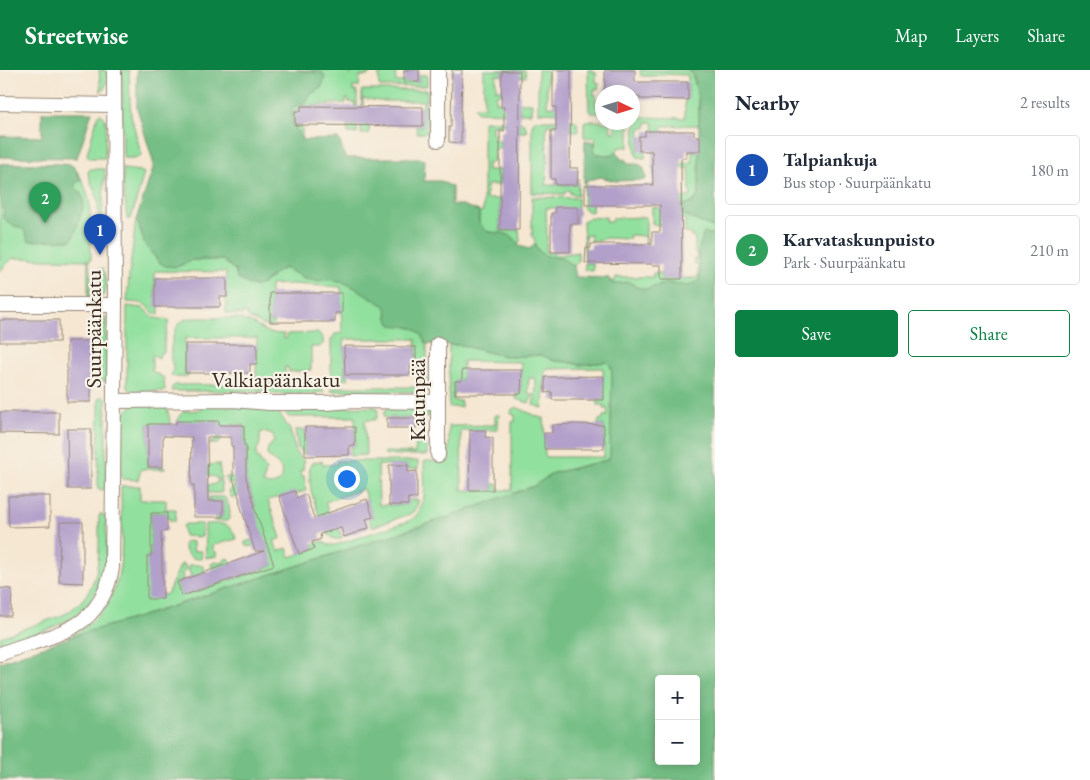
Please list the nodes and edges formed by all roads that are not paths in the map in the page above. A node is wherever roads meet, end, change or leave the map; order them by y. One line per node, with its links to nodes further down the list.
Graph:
1 (114, 70): 4 (street, Suurpäänkatu)
2 (438, 70): 5 (street)
3 (0, 103): 4 (street)
4 (114, 105): 7 (street, Suurpäänkatu)
5 (438, 140)
6 (0, 305): 7 (street)
7 (115, 305): 9 (street, Suurpäänkatu)
8 (438, 344): 10 (street, Katunpää)
9 (114, 401): 10 (street, Valkiapäänkatu); 12 (street, Suurpäänkatu)
10 (438, 402): 11 (street, Katunpää)
11 (438, 455)
12 (0, 654)

